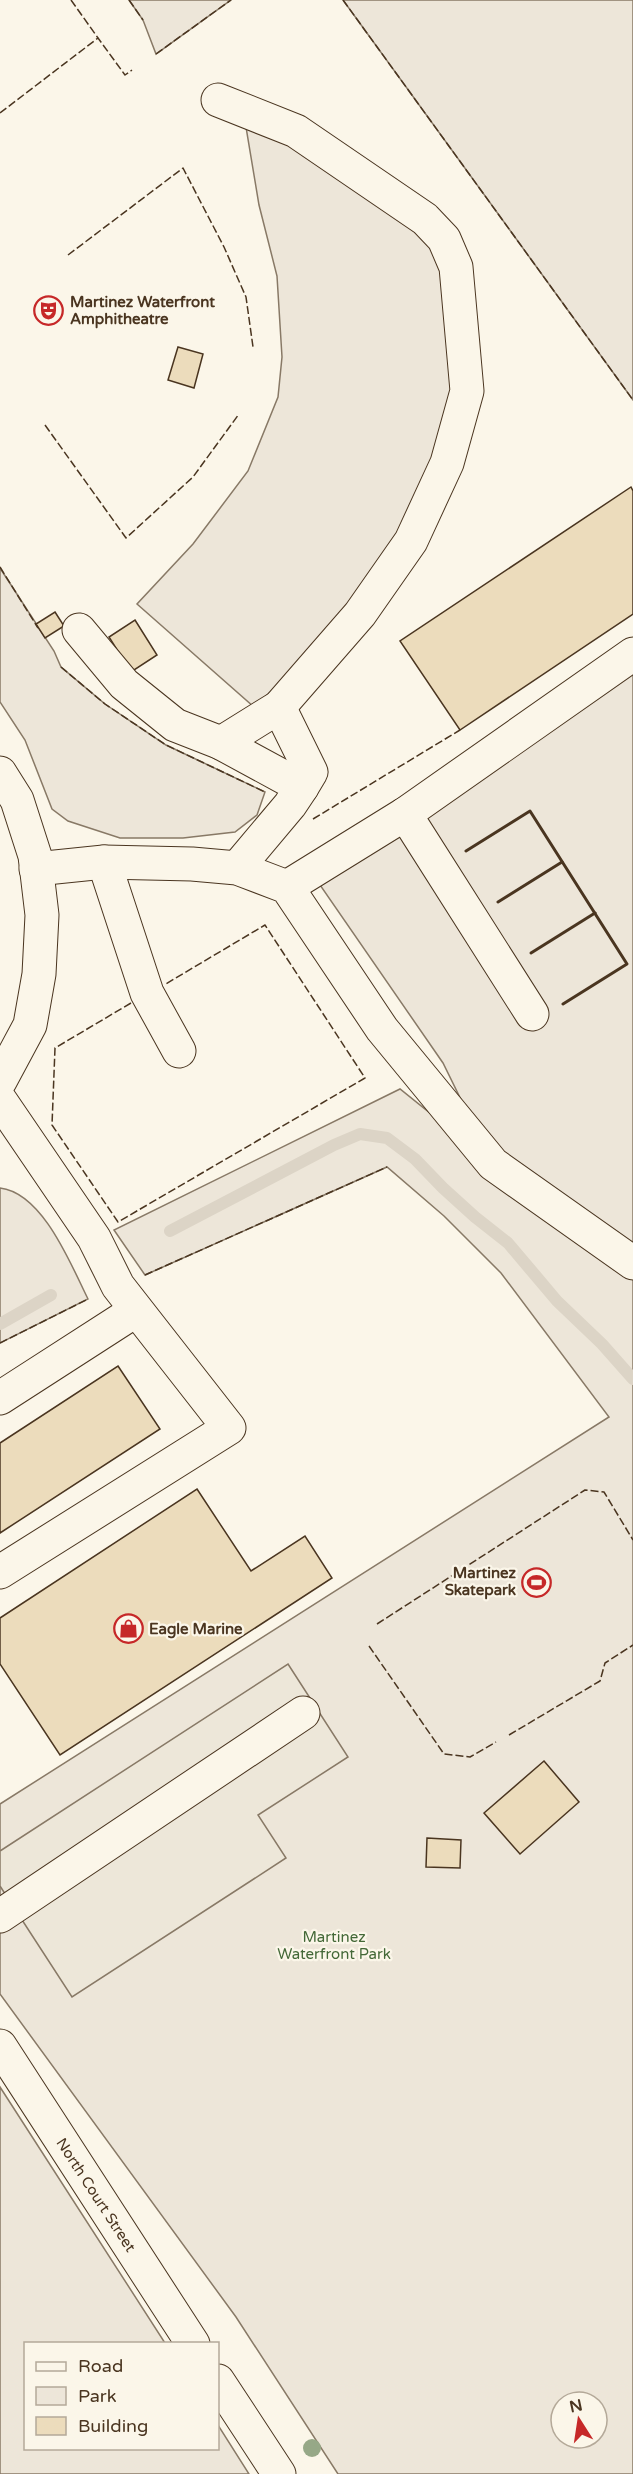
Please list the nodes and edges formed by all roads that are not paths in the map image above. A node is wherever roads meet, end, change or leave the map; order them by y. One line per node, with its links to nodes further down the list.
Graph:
1 (218, 100): 4 (street)
2 (79, 630): 5 (street)
3 (633, 654): 8 (street)
4 (279, 707): 5 (street); 7 (street)
5 (221, 743): 7 (street)
6 (0, 773): 11 (street)
7 (302, 787): 10 (street)
8 (405, 814): 12 (street); 13 (street)
9 (104, 862): 10 (street); 11 (street); 14 (street)
10 (237, 868): 12 (street)
11 (36, 869): 15 (street)
12 (286, 887): 17 (street)
13 (532, 1014)
14 (179, 1051)
15 (0, 1081)
16 (0, 1100): 18 (street)
17 (633, 1263)
18 (135, 1311): 19 (street); 20 (street)
19 (0, 1398)
20 (0, 1572)
21 (303, 1713): 22 (street)
22 (0, 1916)
23 (0, 2046): 24 (street, North Court Street)
24 (192, 2342)
25 (219, 2383): 26 (street)
26 (279, 2474)

